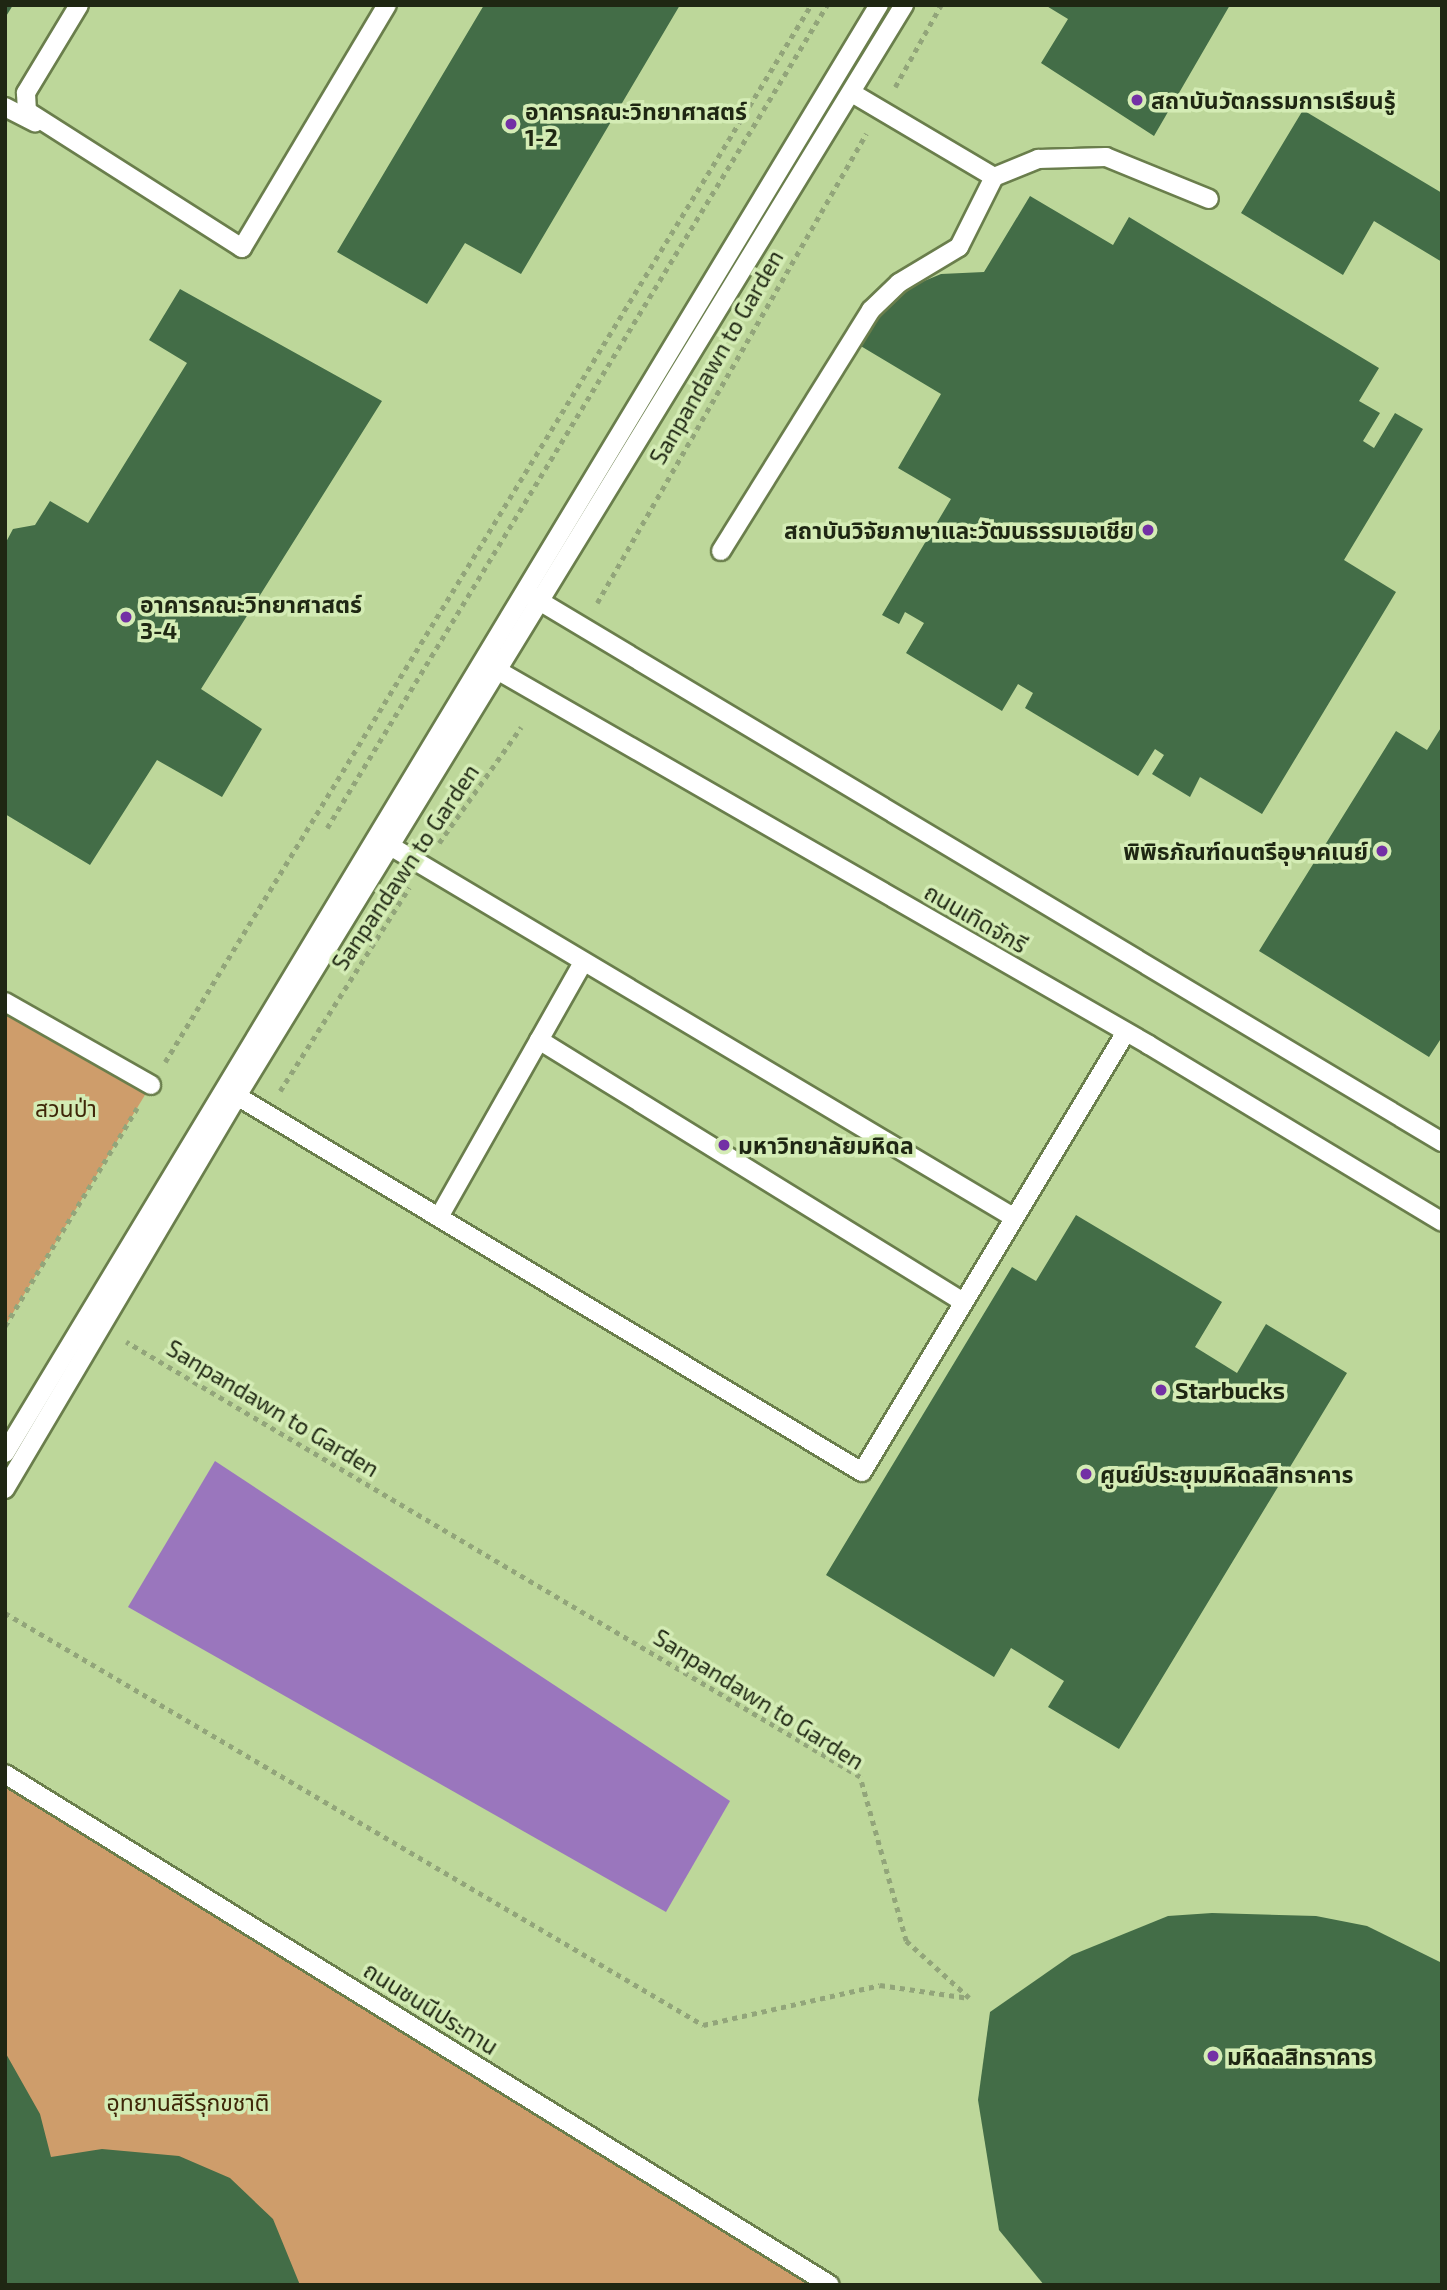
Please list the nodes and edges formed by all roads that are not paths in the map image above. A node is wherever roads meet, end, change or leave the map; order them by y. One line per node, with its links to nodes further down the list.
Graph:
1 (79, 5): 7 (lane)
2 (387, 5): 7 (lane)
3 (879, 5): 11 (lane)
4 (904, 5): 5 (lane)
5 (852, 93): 8 (lane); 11 (lane)
6 (5, 107): 7 (lane)
7 (38, 123)
8 (994, 177): 9 (lane); 10 (lane)
9 (1209, 199)
10 (721, 551)
11 (533, 597): 12 (lane); 13 (lane); 21 (lane, ถนนเทิดจักรี)
12 (483, 662): 13 (lane, ถนนเทิดจักรี); 26 (lane)
13 (499, 673): 14 (lane); 17 (lane, ถนนเทิดจักรี)
14 (392, 847): 15 (lane); 20 (lane)
15 (582, 964): 18 (lane); 23 (lane)
16 (5, 1002): 19 (lane)
17 (1126, 1032): 23 (lane); 24 (lane, ถนนเทิดจักรี)
18 (539, 1040): 22 (lane); 25 (lane)
19 (151, 1085)
20 (237, 1096): 22 (lane); 27 (lane)
21 (1442, 1142)
22 (439, 1217): 25 (lane)
23 (1013, 1217): 25 (lane)
24 (1442, 1222)
25 (962, 1303)
26 (5, 1453)
27 (5, 1489)
28 (5, 1774): 29 (lane, ถนนชนนีประทาน)
29 (830, 2285)

